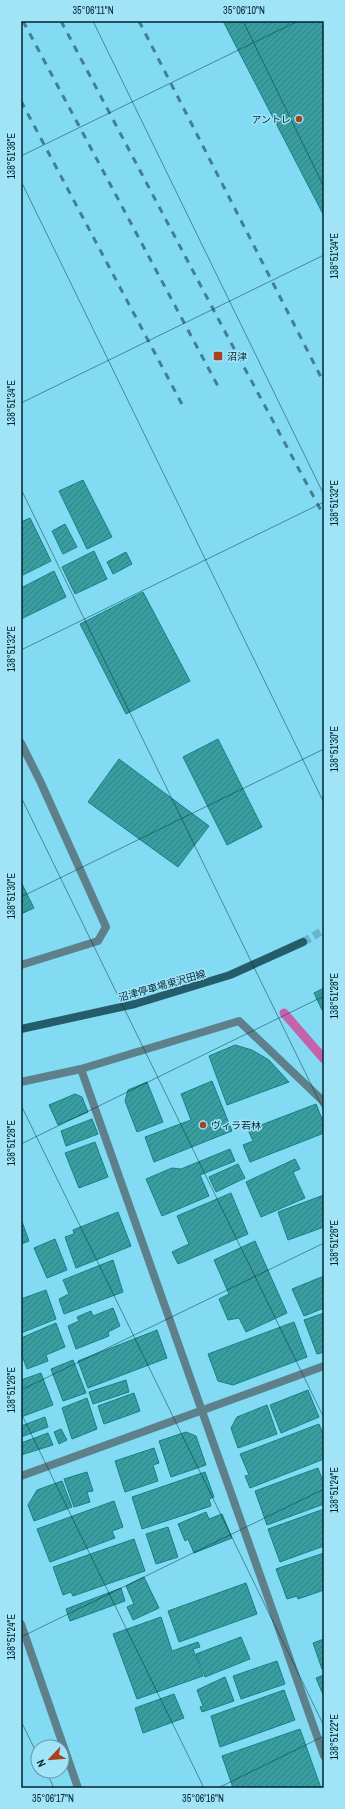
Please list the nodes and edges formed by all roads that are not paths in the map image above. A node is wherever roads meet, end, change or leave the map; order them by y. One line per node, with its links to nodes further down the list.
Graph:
1 (21, 743): 3 (street)
2 (303, 942): 4 (main road, 沼津停車場東沢田線)
3 (21, 965)
4 (21, 1029)
5 (81, 1068): 6 (street); 7 (street); 9 (street)
6 (21, 1082)
7 (324, 1102)
8 (324, 1366): 9 (street)
9 (202, 1410): 10 (street); 12 (street)
10 (21, 1476)
11 (21, 1624): 13 (street)
12 (324, 1756)
13 (78, 1788)

